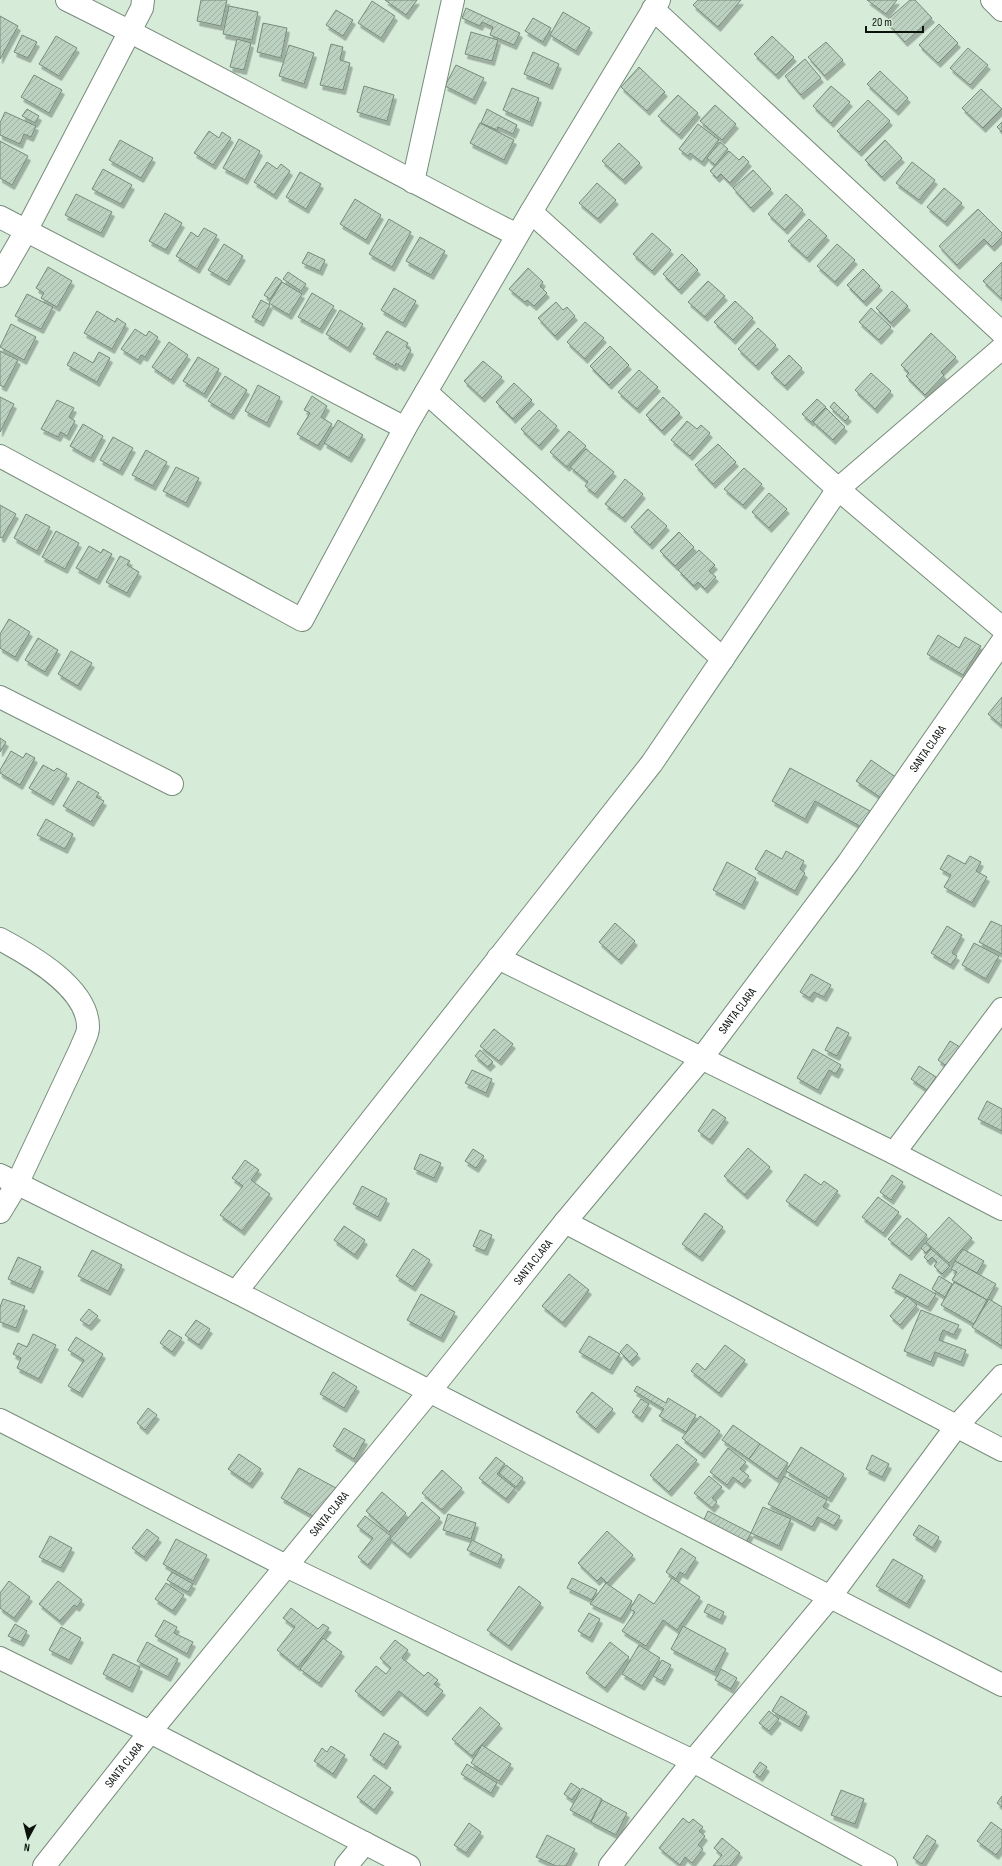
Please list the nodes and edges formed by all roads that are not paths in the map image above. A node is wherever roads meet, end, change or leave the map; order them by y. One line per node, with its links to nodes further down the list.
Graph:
1 (67, 0): 7 (street)
2 (143, 0): 7 (street)
3 (453, 0): 8 (street)
4 (992, 0): 6 (street)
5 (656, 5): 9 (street); 14 (street)
6 (1002, 10)
7 (130, 31): 8 (street); 11 (street)
8 (413, 182): 12 (street)
9 (531, 212): 12 (street); 19 (street)
10 (0, 217): 11 (street)
11 (26, 231): 13 (street); 17 (street)
12 (517, 235): 16 (street)
13 (0, 276)
14 (1002, 333)
15 (1002, 348): 19 (street)
16 (426, 392): 17 (street); 22 (street)
17 (405, 428): 18 (street)
18 (0, 456)
19 (838, 489): 20 (street); 22 (street)
20 (1002, 628)
21 (1002, 642): 28 (street, SANTA CLARA)
22 (723, 659): 26 (street)
23 (0, 697): 24 (street)
24 (172, 784)
25 (0, 939): 30 (street)
26 (498, 958): 28 (street); 34 (street)
27 (1002, 1009): 29 (street)
28 (701, 1059): 29 (street); 33 (street, SANTA CLARA)
29 (894, 1153): 31 (street)
30 (8, 1180): 32 (street); 34 (street)
31 (1002, 1208)
32 (0, 1212)
33 (565, 1222): 36 (street, SANTA CLARA); 38 (street)
34 (236, 1292): 36 (street)
35 (1002, 1376): 38 (street)
36 (430, 1391): 40 (street, SANTA CLARA); 41 (street)
37 (0, 1420): 40 (street)
38 (956, 1427): 39 (street); 41 (street)
39 (1002, 1450)
40 (286, 1566): 44 (street, SANTA CLARA); 45 (street)
41 (830, 1597): 43 (street); 45 (street)
42 (0, 1658): 44 (street)
43 (1002, 1685)
44 (150, 1732): 46 (street); 47 (street, SANTA CLARA)
45 (693, 1761): 50 (street); 51 (street)
46 (365, 1843): 48 (street); 49 (street)
47 (44, 1866)
48 (346, 1866)
49 (409, 1866)
50 (610, 1866)
51 (886, 1866)

